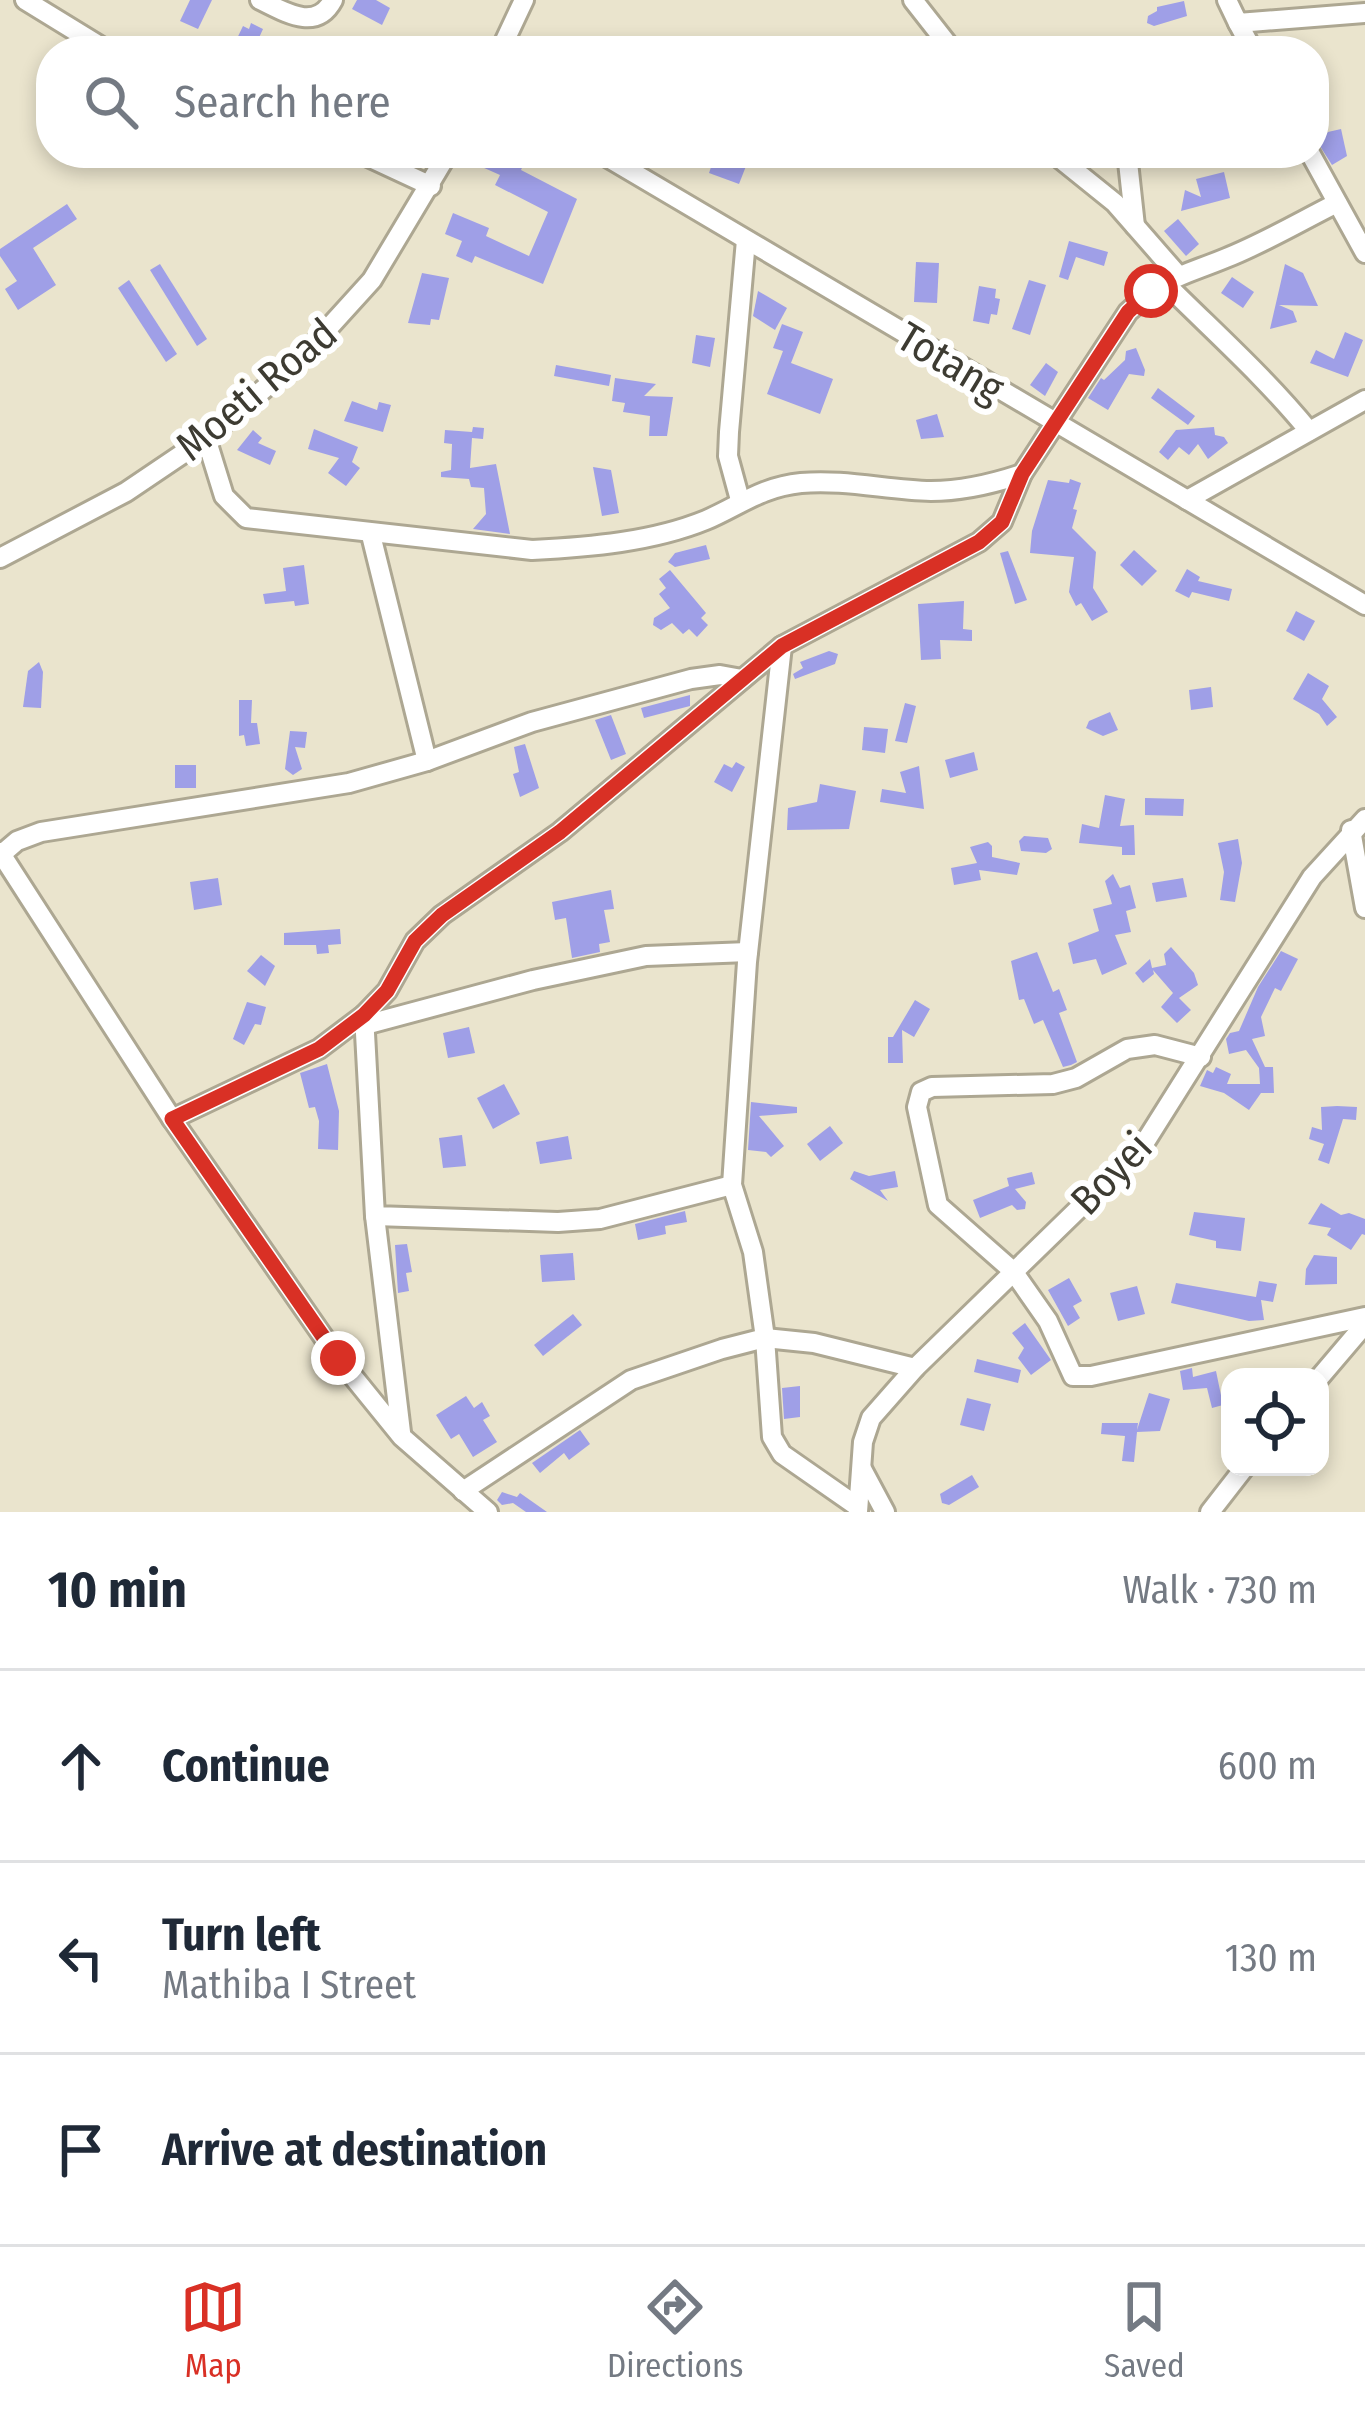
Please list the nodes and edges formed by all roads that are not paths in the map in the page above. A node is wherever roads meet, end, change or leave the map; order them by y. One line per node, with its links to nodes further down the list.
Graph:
1 (25, 0): 10 (street)
2 (260, 0): 3 (street)
3 (333, 0)
4 (524, 0): 11 (street)
5 (913, 0): 12 (street)
6 (1227, 0): 9 (street)
7 (1318, 8): 8 (street); 9 (street)
8 (1365, 13)
9 (1238, 23): 13 (street)
10 (84, 36)
11 (507, 36)
12 (941, 36)
13 (1245, 36)
14 (392, 168): 20 (street)
15 (440, 168): 20 (street, Moeti Road)
16 (625, 168): 24 (street, Totang)
17 (1072, 168): 23 (street)
18 (1129, 168): 23 (street)
19 (1318, 168): 22 (street)
20 (431, 186): 30 (street, Moeti Road)
21 (1365, 207): 22 (street)
22 (1341, 210): 25 (street); 26 (street)
23 (1135, 226): 26 (street)
24 (746, 240): 28 (street, Totang); 32 (street)
25 (1365, 253)
26 (1171, 278): 28 (street); 29 (street)
27 (1365, 400): 29 (street)
28 (1055, 424): 31 (street); 33 (street, Totang)
29 (1309, 431): 33 (street)
30 (206, 438): 34 (street); 35 (street, Moeti Road)
31 (1022, 474): 32 (street); 37 (street)
32 (740, 500): 34 (street)
33 (1186, 500): 36 (street, Totang)
34 (371, 535): 39 (street)
35 (0, 558)
36 (1365, 605)
37 (782, 646): 38 (street); 43 (street)
38 (742, 679): 39 (street); 44 (street)
39 (427, 761): 41 (street)
40 (1358, 825): 42 (street); 45 (street, Boyei)
41 (1, 853): 46 (street)
42 (1365, 908)
43 (748, 952): 44 (street); 47 (street)
44 (364, 1020): 46 (street); 48 (street)
45 (1201, 1057): 49 (street, Boyei); 49 (street)
46 (172, 1119): 54 (street)
47 (732, 1184): 48 (street); 51 (street)
48 (375, 1216): 54 (street)
49 (1013, 1271): 50 (street); 52 (street, Boyei)
50 (1365, 1321): 53 (street)
51 (765, 1338): 52 (street); 57 (street); 58 (street)
52 (915, 1368): 55 (street, Boyei)
53 (1328, 1368)
54 (402, 1437): 57 (street)
55 (861, 1467): 58 (street, Boyei); 60 (street)
56 (1238, 1476): 61 (street)
57 (464, 1491): 59 (street)
58 (858, 1509)
59 (488, 1512)
60 (885, 1512)
61 (1210, 1512)

